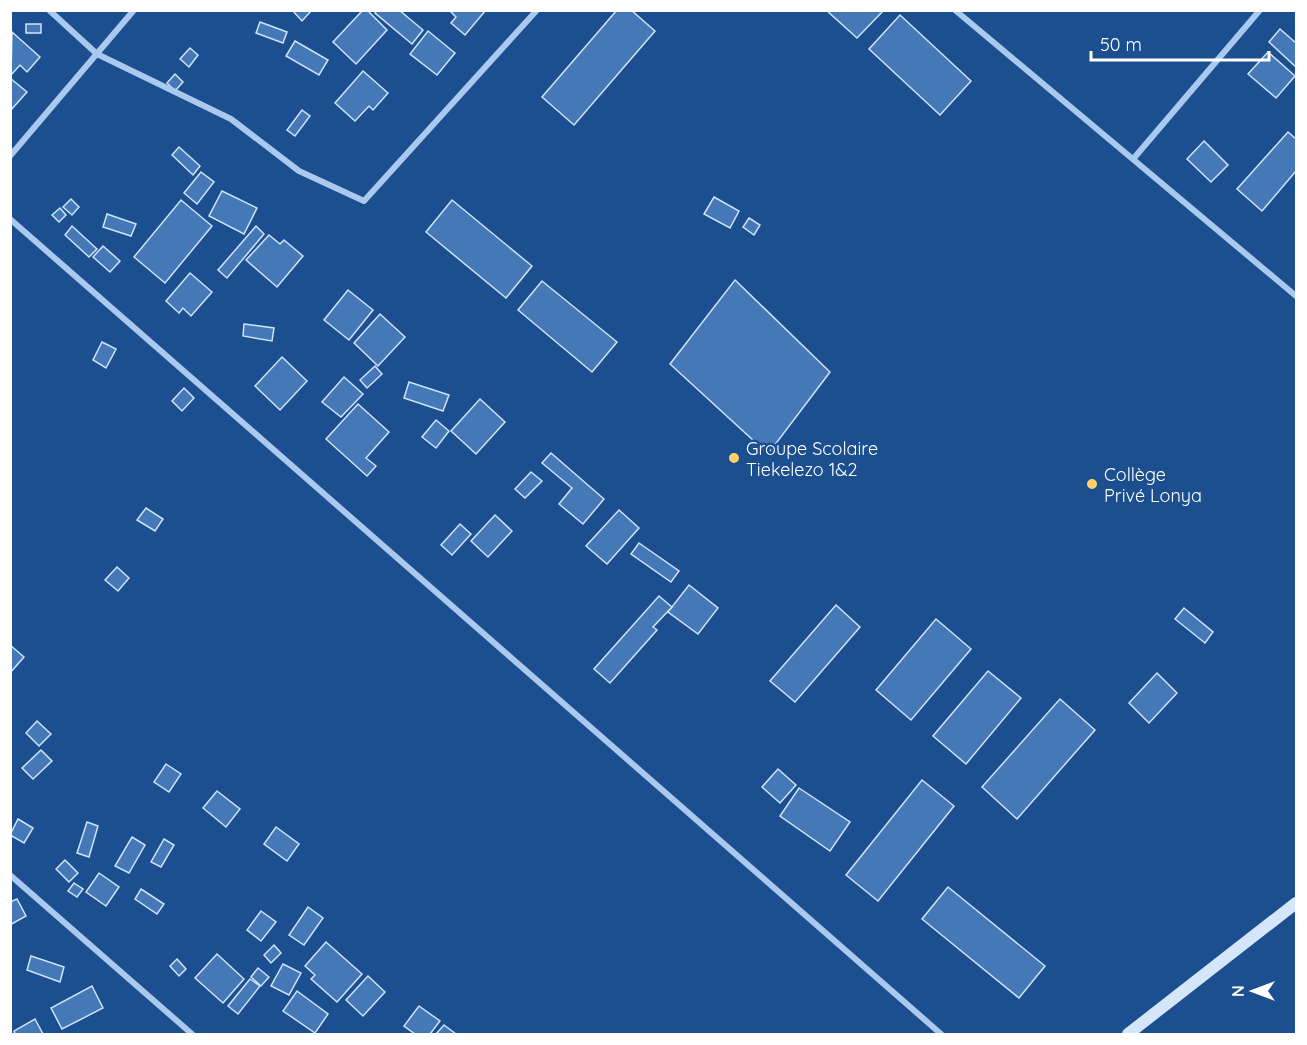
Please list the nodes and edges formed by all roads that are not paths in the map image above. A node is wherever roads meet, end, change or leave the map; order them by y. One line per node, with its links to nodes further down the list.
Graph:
1 (49, 10): 6 (street)
2 (134, 10): 6 (street)
3 (537, 10): 6 (street)
4 (955, 10): 8 (street)
5 (1260, 10): 8 (street)
6 (97, 54): 7 (street)
7 (10, 156)
8 (1134, 158): 10 (street)
9 (10, 219): 14 (street)
10 (1296, 296)
11 (11, 876): 13 (street)
12 (1296, 903): 15 (main road)
13 (192, 1035)
14 (941, 1035)
15 (1128, 1035)

